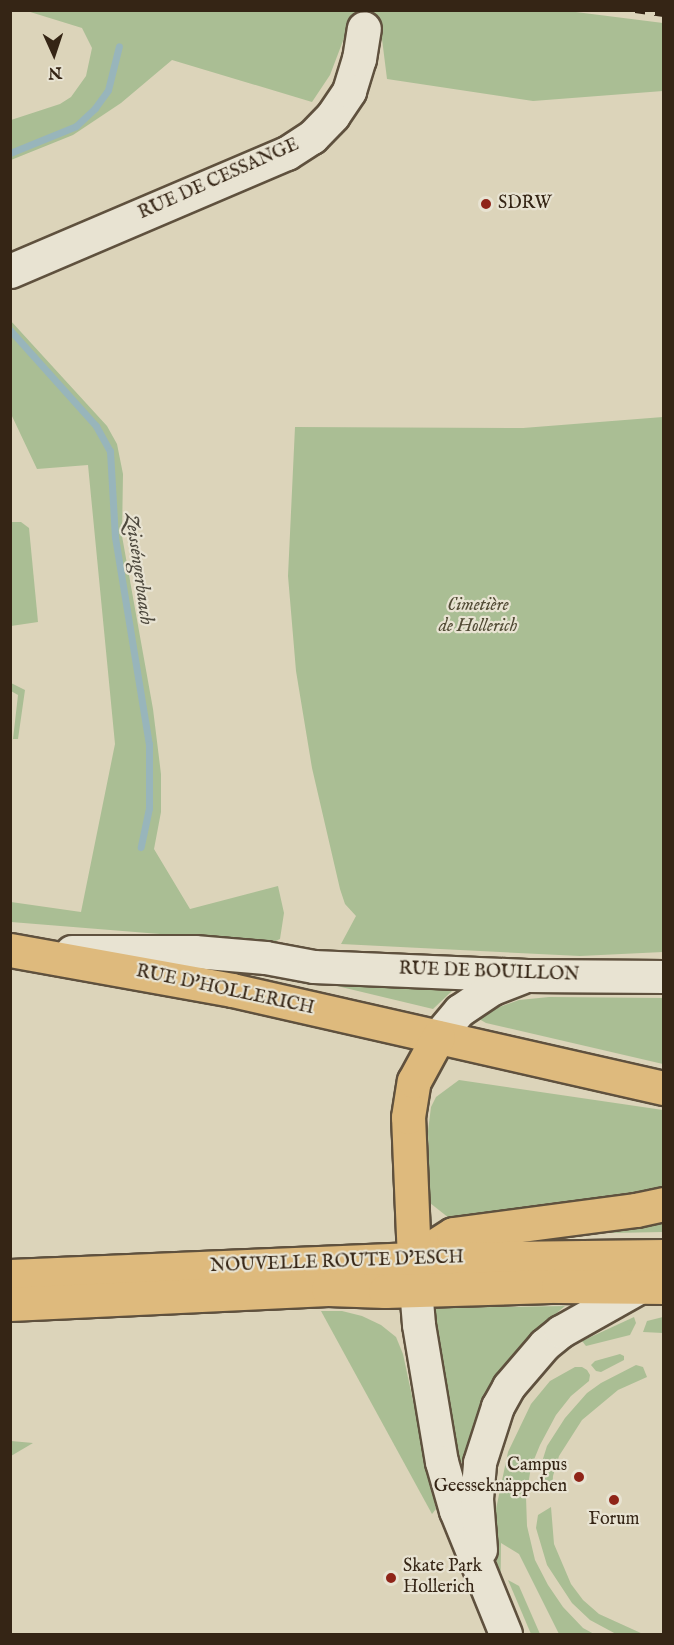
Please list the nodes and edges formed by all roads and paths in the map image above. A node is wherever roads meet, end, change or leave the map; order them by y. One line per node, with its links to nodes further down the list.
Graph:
1 (364, 28): 2 (main road, RUE DE CESSANGE)
2 (10, 271)
3 (21, 951): 4 (street, RUE DE BOUILLON); 7 (main road, RUE D'HOLLERICH)
4 (314, 967): 5 (street, RUE DE BOUILLON); 7 (street, RUE DE BOUILLON)
5 (528, 976): 6 (street, RUE DE BOUILLON); 8 (street)
6 (663, 977)
7 (232, 990): 8 (main road, RUE D'HOLLERICH)
8 (438, 1037): 9 (main road); 12 (main road)
9 (663, 1088)
10 (663, 1204): 12 (main road)
11 (663, 1256): 12 (main road, NOUVELLE ROUTE D'ESCH)
12 (415, 1274): 13 (main road, NOUVELLE ROUTE D'ESCH); 14 (main road); 15 (main road); 16 (street)
13 (10, 1276)
14 (655, 1283): 16 (street)
15 (10, 1304)
16 (483, 1581): 17 (street)
17 (506, 1635)

